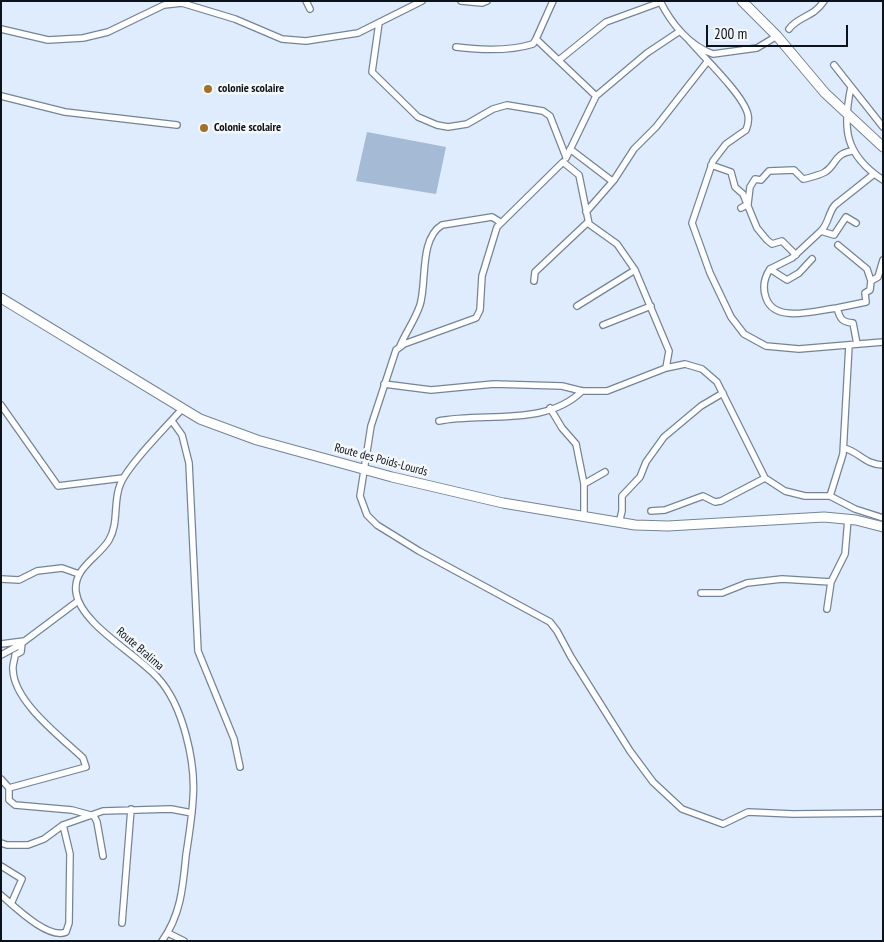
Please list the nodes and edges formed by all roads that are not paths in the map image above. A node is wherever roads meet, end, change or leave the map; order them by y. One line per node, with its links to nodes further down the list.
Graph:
1 (306, 1): 10 (street)
2 (422, 1): 11 (street)
3 (461, 1): 4 (street)
4 (487, 1)
5 (553, 1): 16 (street)
6 (742, 1): 15 (street)
7 (824, 1): 13 (street)
8 (175, 2): 11 (street); 12 (street)
9 (660, 2): 14 (street); 19 (street)
10 (310, 9)
11 (378, 23): 31 (street)
12 (1, 29)
13 (789, 29)
14 (680, 31): 17 (street); 24 (street)
15 (777, 36): 17 (street); 25 (street)
16 (536, 39): 18 (street); 19 (street)
17 (688, 39): 20 (street)
18 (456, 47)
19 (558, 60): 24 (street)
20 (707, 62): 32 (street); 35 (street)
21 (834, 65): 22 (street)
22 (851, 87): 25 (street); 27 (street)
23 (1, 96): 26 (street)
24 (596, 96): 29 (street)
25 (846, 113): 28 (street); 30 (street)
26 (178, 125)
27 (883, 127)
28 (883, 146)
29 (570, 149): 31 (street); 35 (street)
30 (852, 151): 33 (street); 36 (street)
31 (565, 159): 38 (street); 39 (street)
32 (711, 165): 36 (street); 59 (street)
33 (874, 174): 34 (street); 42 (street)
34 (883, 180)
35 (612, 181): 38 (street)
36 (748, 204): 37 (street); 44 (street)
37 (741, 208)
38 (586, 212): 40 (street)
39 (500, 222): 60 (street); 60 (street)
40 (588, 222): 49 (street); 50 (street)
41 (856, 223): 42 (street)
42 (821, 231): 44 (street)
43 (838, 245): 51 (street)
44 (796, 255): 48 (street)
45 (812, 258): 48 (street)
46 (883, 260): 47 (street)
47 (882, 268): 51 (street)
48 (770, 269): 55 (street)
49 (635, 270): 53 (street); 54 (street)
50 (534, 281)
51 (871, 281): 55 (street)
52 (1, 298): 67 (street, Route des Poids-Lourds)
53 (577, 306)
54 (651, 306): 56 (street); 61 (street)
55 (837, 308): 58 (street)
56 (603, 325)
57 (883, 342): 58 (street)
58 (857, 344): 59 (street)
59 (849, 345): 70 (street)
60 (400, 346): 62 (street)
61 (666, 368): 63 (street); 64 (street)
62 (384, 384): 63 (street); 72 (street)
63 (582, 391): 66 (street)
64 (724, 393): 75 (street); 82 (street)
65 (1, 405): 74 (street)
66 (550, 408): 69 (street); 76 (street)
67 (182, 409): 68 (street); 72 (street, Route des Poids-Lourds)
68 (172, 421): 74 (street); 93 (street)
69 (440, 421)
70 (844, 448): 71 (street); 77 (street)
71 (883, 464)
72 (365, 469): 79 (street, Route des Poids-Lourds); 98 (street)
73 (605, 472): 76 (street)
74 (123, 478): 84 (street)
75 (765, 478): 77 (street); 78 (street)
76 (584, 484): 79 (street)
77 (830, 496): 80 (street)
78 (651, 511)
79 (584, 517): 82 (street, Route des Poids-Lourds)
80 (883, 518)
81 (848, 519): 82 (street, Route des Poids-Lourds); 83 (street, Route des Poids-Lourds); 86 (street)
82 (619, 523)
83 (883, 528)
84 (79, 574): 85 (street); 88 (street)
85 (1, 579)
86 (830, 582): 87 (street); 89 (street)
87 (701, 593)
88 (78, 601): 90 (street); 97 (street, Route Bralima)
89 (827, 609)
90 (23, 642): 91 (street); 92 (street); 95 (street)
91 (1, 644)
92 (1, 655)
93 (240, 767)
94 (1, 779): 95 (street)
95 (9, 788): 99 (street)
96 (131, 809): 97 (street); 99 (street); 106 (street)
97 (192, 813): 107 (street, Route Bralima)
98 (883, 813)
99 (94, 816): 100 (street); 102 (street)
100 (63, 825): 101 (street); 105 (street)
101 (1, 842)
102 (103, 856)
103 (1, 866): 105 (street)
104 (1, 896): 105 (street)
105 (11, 904)
106 (122, 923)
107 (168, 933): 108 (street, Route Bralima); 109 (street)
108 (162, 941)
109 (184, 941)

